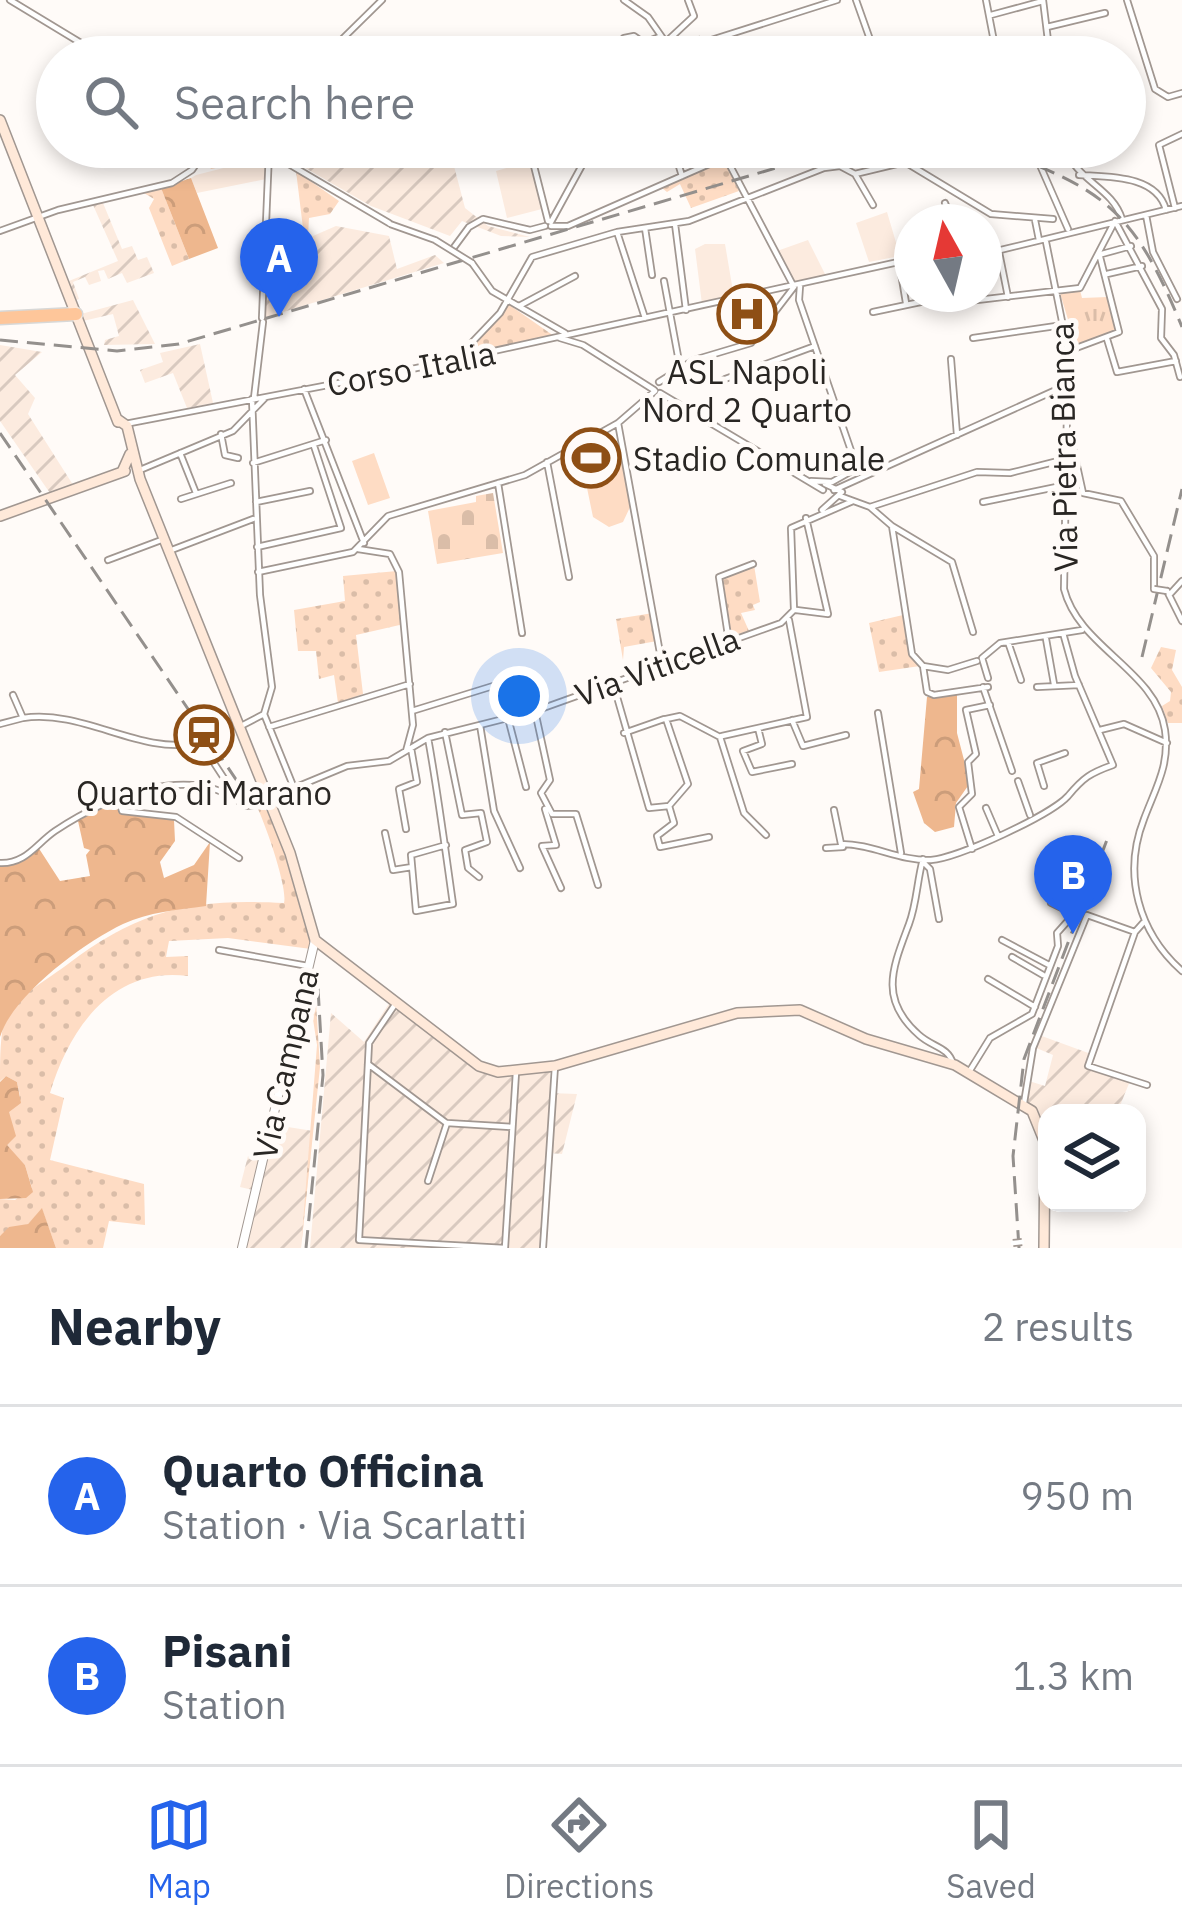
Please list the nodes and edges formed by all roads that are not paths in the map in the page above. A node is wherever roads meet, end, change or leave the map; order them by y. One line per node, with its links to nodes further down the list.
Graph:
1 (10, 0): 15 (street)
2 (382, 0): 16 (street)
3 (624, 0): 17 (street)
4 (688, 0): 18 (street)
5 (836, 0): 11 (street)
6 (856, 0): 20 (street)
7 (986, 0): 13 (street)
8 (1127, 0): 23 (street)
9 (1043, 1): 13 (street); 14 (street)
10 (793, 2): 11 (street)
11 (795, 11): 19 (street)
12 (1105, 13): 14 (street)
13 (989, 16): 21 (street)
14 (1047, 27): 22 (street)
15 (69, 36)
16 (345, 36)
17 (658, 36)
18 (672, 36)
19 (712, 36)
20 (869, 36)
21 (993, 36)
22 (1048, 36)
23 (1138, 36)
24 (1146, 60): 25 (street)
25 (1182, 93)
26 (0, 120): 50 (main road, Via Campana)
27 (1182, 134): 47 (street)
28 (193, 168): 50 (street)
29 (268, 168): 106 (street)
30 (296, 168): 61 (street, bridge)
31 (534, 168): 54 (street)
32 (580, 168): 54 (street)
33 (680, 168): 44 (street)
34 (704, 168): 44 (street)
35 (730, 168): 45 (street)
36 (824, 168): 45 (street)
37 (836, 168): 42 (street)
38 (880, 168): 42 (street)
39 (915, 168): 52 (street)
40 (1043, 168): 58 (street)
41 (1076, 168): 43 (street)
42 (855, 174): 46 (street)
43 (1079, 175): 48 (street); 53 (street)
44 (683, 178): 54 (street)
45 (746, 197): 55 (street); 73 (street)
46 (873, 205)
47 (1179, 207): 48 (street)
48 (1166, 210): 49 (street)
49 (1145, 215): 53 (street); 78 (street)
50 (37, 218): 57 (street); 81 (main road, Via Campana)
51 (1053, 219): 52 (street)
52 (1035, 220): 60 (street, Via Pietra Bianca)
53 (1118, 221): 58 (street); 62 (street); 64 (street)
54 (549, 224): 61 (street)
55 (675, 224): 56 (street); 83 (street)
56 (645, 228): 59 (street); 68 (street)
57 (0, 231)
58 (1068, 231): 60 (street)
59 (617, 232): 76 (street); 87 (street)
60 (1043, 241): 63 (street); 74 (street, Via Pietra Bianca)
61 (454, 246): 76 (street, bridge)
62 (1131, 246): 64 (street); 66 (street)
63 (1002, 251)
64 (1100, 254): 69 (street); 74 (street)
65 (894, 263): 73 (street)
66 (1142, 266): 69 (street); 99 (street)
67 (1002, 269): 75 (street)
68 (652, 275)
69 (1104, 275): 94 (street)
70 (574, 277): 80 (street)
71 (664, 281): 85 (street)
72 (782, 290): 73 (street); 79 (street); 83 (street)
73 (796, 292): 79 (street); 95 (street)
74 (1058, 292): 75 (street); 89 (street, Via Pietra Bianca)
75 (1008, 297): 77 (street)
76 (509, 298): 80 (street); 97 (street)
77 (1002, 298)
78 (1177, 299)
79 (785, 302): 100 (street)
80 (519, 306): 88 (street)
81 (72, 308): 86 (highway); 110 (main road, Via Campana)
82 (894, 308): 84 (street)
83 (686, 310): 85 (street)
84 (873, 312)
85 (669, 314): 87 (street); 100 (street)
86 (0, 316)
87 (645, 319): 91 (street)
88 (547, 323): 90 (street); 91 (street)
89 (1066, 325): 93 (street); 96 (street, Via Pietra Bianca)
90 (555, 328): 91 (street); 92 (street)
91 (570, 335): 92 (street, Corso Italia); 104 (street)
92 (554, 338): 97 (street, Corso Italia)
93 (973, 338)
94 (1107, 338): 96 (street); 99 (street)
95 (815, 346): 102 (street); 125 (street)
96 (1068, 351): 103 (street, Via Pietra Bianca)
97 (458, 359): 105 (street, Corso Italia)
98 (951, 359): 112 (street)
99 (1176, 361): 101 (street)
100 (680, 367): 104 (street)
101 (1180, 377)
102 (724, 379)
103 (1067, 385): 107 (street, Via Pietra Bianca); 112 (street)
104 (660, 386): 109 (street); 124 (street)
105 (304, 389): 106 (street, Corso Italia); 113 (street)
106 (253, 401): 108 (street); 110 (street, Corso Italia)
107 (1067, 412): 117 (street, Via Pietra Bianca); 146 (street, bridge)
108 (253, 413): 111 (street); 118 (street)
109 (618, 423): 119 (street); 158 (street)
110 (125, 426): 120 (main road, Via Campana)
111 (221, 434): 115 (street); 116 (street)
112 (957, 436): 125 (street)
113 (326, 440): 118 (street); 139 (street)
114 (314, 446): 140 (street)
115 (180, 453): 120 (street); 127 (street)
116 (238, 458)
117 (1066, 459): 123 (street, Via Pietra Bianca); 133 (street)
118 (253, 463): 130 (street)
119 (547, 463): 122 (street); 144 (street)
120 (134, 468): 134 (main road); 138 (main road, Via Campana)
121 (231, 483): 127 (street)
122 (498, 483): 139 (street); 152 (street)
123 (1066, 484): 131 (street); 150 (street, Via Pietra Bianca)
124 (823, 487): 125 (street); 125 (street)
125 (837, 490): 129 (street); 132 (street)
126 (310, 491): 130 (street)
127 (196, 493): 128 (street)
128 (181, 499)
129 (852, 501): 132 (street); 133 (street)
130 (255, 502): 135 (street)
131 (983, 502)
132 (828, 507): 136 (street)
133 (869, 507): 137 (street)
134 (3, 511)
135 (256, 518): 138 (street); 140 (street)
136 (806, 518): 147 (street); 147 (street)
137 (892, 526): 151 (street); 159 (street)
138 (166, 545): 141 (street); 180 (main road, Via Campana)
139 (361, 546): 143 (street); 163 (street)
140 (257, 547): 143 (street)
141 (108, 560)
142 (753, 564): 155 (street)
143 (258, 572): 173 (street)
144 (568, 577)
145 (1182, 581): 146 (street)
146 (1169, 592): 149 (street)
147 (794, 610): 148 (street)
148 (789, 620): 155 (street, Via Viticella); 177 (street)
149 (1182, 621)
150 (1080, 631): 153 (street); 189 (street)
151 (973, 632)
152 (522, 633)
153 (1063, 633): 154 (street); 166 (street)
154 (1046, 639): 156 (street); 165 (street)
155 (729, 642): 158 (street, Via Viticella)
156 (1009, 642): 160 (street); 164 (street)
157 (976, 661): 159 (street)
158 (662, 664): 162 (street, Via Viticella)
159 (923, 666): 164 (street)
160 (1021, 680)
161 (506, 682): 170 (street)
162 (613, 683): 171 (street, Via Viticella); 185 (street)
163 (410, 684): 170 (street); 181 (street)
164 (986, 684): 169 (street)
165 (1054, 684)
166 (1079, 685): 167 (street); 183 (street)
167 (1036, 687)
168 (13, 695): 174 (street)
169 (989, 705): 193 (street); 213 (street)
170 (412, 710): 190 (street)
171 (535, 711): 175 (street, Via Viticella); 197 (street)
172 (878, 713): 214 (street)
173 (265, 714): 180 (street); 181 (street, Via Viticella)
174 (22, 718): 178 (street); 198 (street)
175 (508, 718): 179 (street, Via Viticella); 196 (street)
176 (666, 719): 185 (street); 187 (street); 201 (street)
177 (792, 720): 182 (street); 186 (street)
178 (0, 724)
179 (480, 724): 184 (street, Via Viticella); 220 (street)
180 (238, 727): 200 (main road, Via Campana)
181 (269, 727): 190 (street, Via Viticella)
182 (758, 728): 187 (street); 192 (street)
183 (1100, 730): 189 (street); 204 (street)
184 (445, 732): 188 (street, Via Viticella); 221 (street)
185 (624, 733): 201 (street)
186 (846, 735)
187 (720, 737): 207 (street)
188 (428, 738): 190 (street, Via Viticella); 210 (street)
189 (1166, 743): 225 (street)
190 (408, 750): 205 (street)
191 (1065, 753): 195 (street)
192 (792, 764)
193 (1012, 771)
194 (1018, 781): 204 (street)
195 (1044, 786)
196 (526, 788)
197 (541, 793): 222 (street); 223 (street)
198 (235, 796): 199 (street); 200 (street)
199 (119, 797): 215 (street); 217 (street)
200 (268, 804): 227 (main road, Via Campana)
201 (669, 806): 208 (street)
202 (986, 808): 209 (street)
203 (834, 810): 211 (street)
204 (1031, 817): 209 (street)
205 (406, 829)
206 (386, 833): 219 (street)
207 (766, 835)
208 (709, 837)
209 (998, 837): 213 (street)
210 (446, 845): 219 (street); 219 (street)
211 (873, 847): 212 (street); 214 (street)
212 (826, 848)
213 (972, 849): 216 (street)
214 (901, 853): 216 (street)
215 (239, 858)
216 (923, 860): 224 (street); 239 (street)
217 (0, 862)
218 (1062, 864): 231 (street)
219 (412, 867)
220 (520, 868)
221 (478, 877)
222 (598, 885)
223 (561, 888)
224 (939, 920)
225 (1143, 923): 226 (street); 233 (street)
226 (1135, 932): 243 (street); 244 (street)
227 (315, 940): 232 (street, Via Campana); 236 (main road)
228 (1002, 940): 231 (street)
229 (219, 950): 232 (street)
230 (1012, 957): 234 (street)
231 (1049, 965): 234 (street)
232 (308, 966): 249 (street, Via Campana)
233 (1182, 971)
234 (1046, 976): 237 (street)
235 (988, 980): 237 (street)
236 (396, 1003): 238 (street); 241 (main road)
237 (1035, 1007): 242 (street)
238 (368, 1064): 245 (street); 246 (street)
239 (953, 1064): 240 (main road); 242 (main road)
240 (555, 1066): 241 (main road); 250 (street)
241 (516, 1072): 246 (street)
242 (968, 1072): 244 (main road)
243 (1147, 1085)
244 (1024, 1103): 252 (main road)
245 (447, 1124): 246 (street); 247 (street)
246 (512, 1127)
247 (428, 1181)
248 (1014, 1244): 251 (street)
249 (242, 1248)
250 (543, 1248)
251 (1031, 1248)
252 (1044, 1248)

